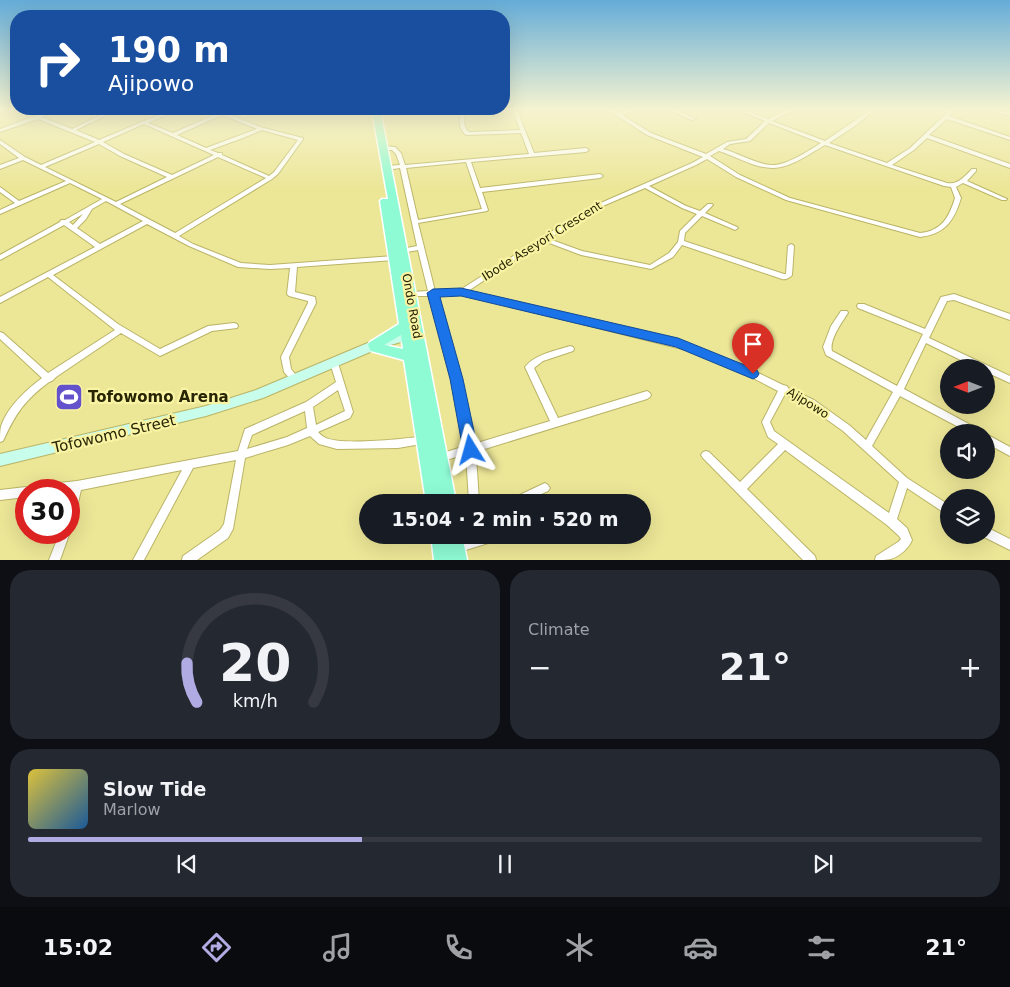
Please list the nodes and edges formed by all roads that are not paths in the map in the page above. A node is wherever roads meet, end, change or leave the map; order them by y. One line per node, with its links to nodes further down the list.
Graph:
1 (86, 136): 15 (street)
2 (113, 136): 15 (street)
3 (177, 136): 18 (street)
4 (249, 136): 18 (street)
5 (287, 136): 35 (street)
6 (378, 136): 63 (main road, Ondo Road)
7 (380, 136): 17 (main road, Ondo Road)
8 (526, 136): 22 (street)
9 (655, 136): 23 (street)
10 (752, 136): 19 (street, Ibode Aseyori Crescent)
11 (807, 136): 16 (street)
12 (837, 136): 16 (street)
13 (926, 136): 26 (street); 30 (street)
14 (0, 142): 24 (street)
15 (98, 142): 28 (street); 34 (street)
16 (825, 143): 19 (street); 26 (street)
17 (383, 148): 29 (street); 31 (main road, Ondo Road)
18 (208, 149): 21 (street)
19 (718, 149): 23 (street, Ibode Aseyori Crescent)
20 (586, 150): 22 (street)
21 (220, 154): 34 (street); 35 (street)
22 (532, 154): 25 (street)
23 (706, 156): 38 (street, Ibode Aseyori Crescent); 39 (street)
24 (23, 158): 27 (street); 28 (street)
25 (468, 160): 29 (street); 41 (street)
26 (888, 165): 39 (street)
27 (0, 166)
28 (42, 166): 36 (street)
29 (403, 166): 31 (street); 54 (street)
30 (1010, 166)
31 (386, 168): 63 (main road, Ondo Road)
32 (974, 170): 37 (street)
33 (600, 176): 41 (street)
34 (171, 177): 42 (street)
35 (270, 178): 57 (street)
36 (71, 181): 44 (street); 45 (street)
37 (963, 181): 39 (street); 43 (street)
38 (646, 186): 51 (street); 58 (street, Ibode Aseyori Crescent)
39 (953, 186)
40 (0, 189): 45 (street)
41 (480, 190): 54 (street)
42 (132, 196): 46 (street); 49 (street)
43 (1004, 198)
44 (106, 199): 46 (street); 48 (street)
45 (19, 204): 50 (street)
46 (116, 204): 49 (street)
47 (710, 205): 51 (street)
48 (90, 207): 52 (street); 55 (street)
49 (123, 208): 53 (street)
50 (0, 212)
51 (700, 214): 56 (street); 59 (street)
52 (63, 221): 55 (street); 64 (street)
53 (148, 221): 57 (street); 61 (street)
54 (416, 222): 62 (street)
55 (74, 227): 61 (street)
56 (735, 228)
57 (176, 236): 65 (street)
58 (544, 239): 59 (street); 67 (street, Ibode Aseyori Crescent)
59 (681, 242): 60 (street)
60 (791, 246)
61 (100, 247): 66 (street)
62 (420, 248): 63 (street); 68 (street)
63 (398, 254): 65 (street); 69 (main road, Ondo Road); 78 (main road, Ondo Road)
64 (0, 258)
65 (294, 265): 85 (street)
66 (48, 274): 70 (street); 75 (street)
67 (461, 292): 68 (street, Ajipowo); 88 (street, Ajipowo)
68 (433, 293): 69 (street, Ajipowo); 101 (street)
69 (410, 294): 78 (main road, Ondo Road)
70 (0, 300)
71 (861, 306): 77 (street)
72 (844, 313): 89 (street)
73 (1010, 317): 77 (street)
74 (234, 326): 75 (street)
75 (120, 330): 84 (street)
76 (0, 334): 84 (street)
77 (926, 336): 81 (street); 89 (street)
78 (411, 339): 79 (main road); 79 (main road); 97 (main road, Ondo Road); 105 (main road, Ondo Road)
79 (372, 348): 82 (street, Tofowomo Street)
80 (570, 349): 92 (street)
81 (969, 359)
82 (334, 363): 85 (street, Tofowomo Street); 87 (street)
83 (995, 372): 86 (street)
84 (49, 379): 94 (street)
85 (295, 379): 106 (street, Tofowomo Street)
86 (1010, 380)
87 (341, 383): 91 (street); 95 (street)
88 (784, 388): 99 (street); 100 (street, Ajipowo)
89 (899, 390): 93 (street); 100 (street)
90 (647, 396): 92 (street)
91 (308, 404): 95 (street); 103 (street)
92 (556, 423): 101 (street)
93 (961, 424)
94 (3, 426): 96 (street)
95 (312, 432): 97 (street); 103 (street)
96 (0, 438)
97 (424, 440): 113 (main road, Ondo Road)
98 (995, 443): 102 (street)
99 (784, 444): 111 (street); 119 (street)
100 (867, 446): 108 (street, Ajipowo)
101 (471, 450): 105 (street); 115 (street)
102 (1010, 452)
103 (241, 455): 107 (street); 127 (street)
104 (706, 455): 111 (street)
105 (440, 458): 114 (main road, Ondo Road)
106 (0, 460)
107 (190, 465): 109 (street); 126 (street)
108 (904, 481): 118 (street, Ajipowo); 119 (street)
109 (80, 485)
110 (545, 488): 116 (street)
111 (740, 488): 128 (street)
112 (15, 493): 117 (street)
113 (433, 494)
114 (447, 494)
115 (474, 494)
116 (532, 494)
117 (0, 495)
118 (940, 505)
119 (891, 521): 129 (street)
120 (995, 537): 123 (street)
121 (60, 544): 125 (street)
122 (464, 544): 124 (street)
123 (1010, 545)
124 (449, 548)
125 (54, 560)
126 (138, 560)
127 (187, 560)
128 (810, 560)
129 (880, 560)

